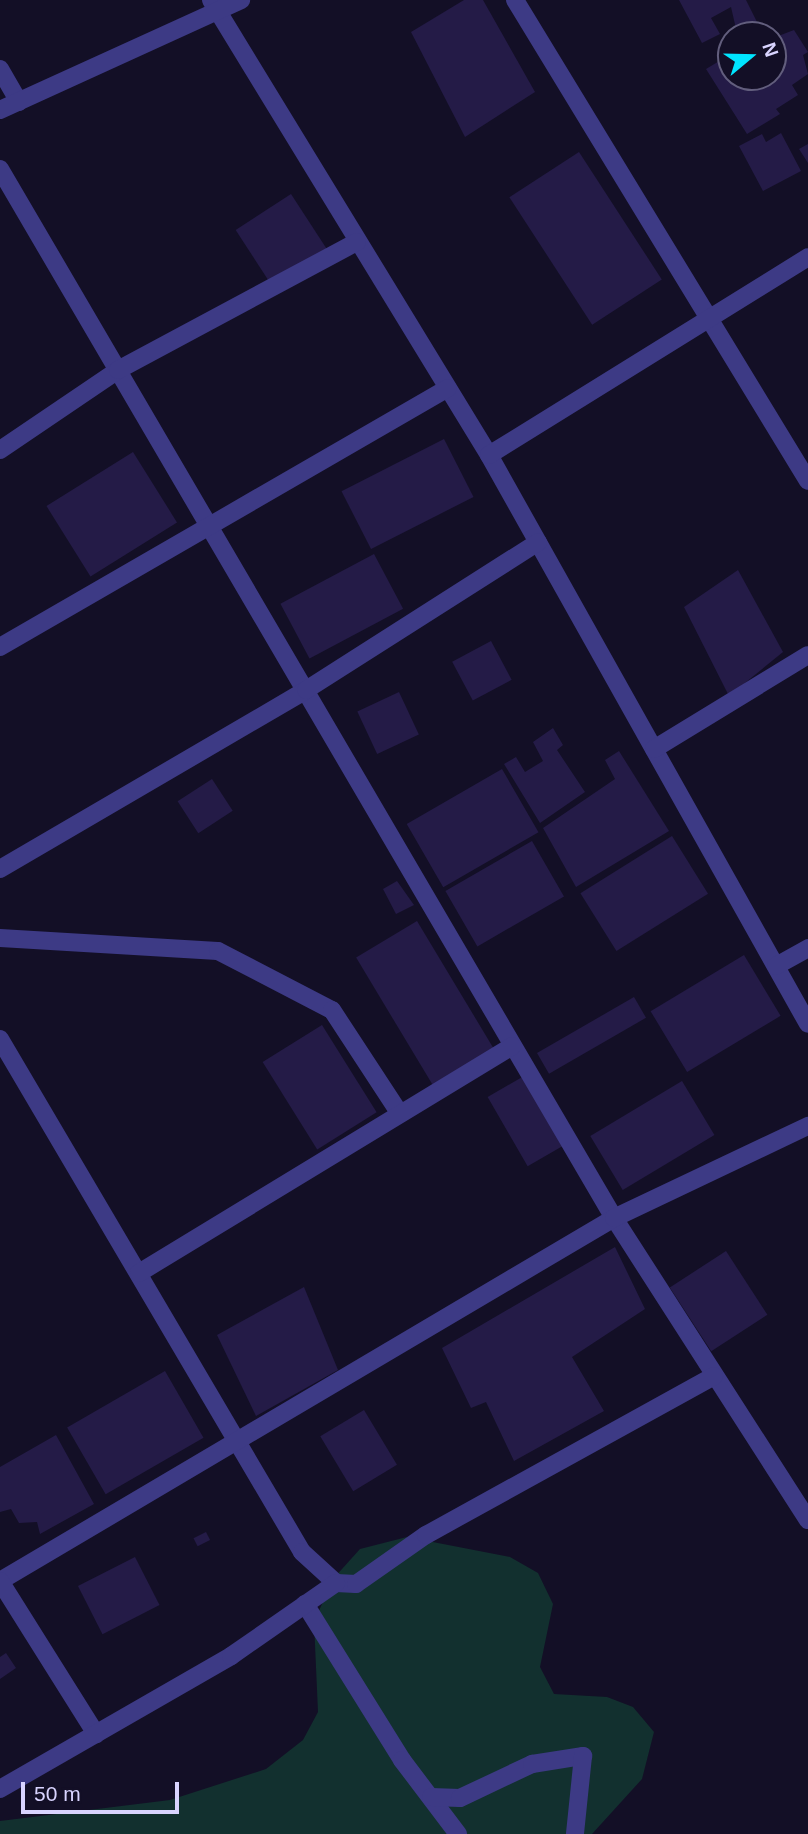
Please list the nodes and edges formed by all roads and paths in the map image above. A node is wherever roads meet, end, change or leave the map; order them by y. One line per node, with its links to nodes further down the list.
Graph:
1 (241, 0): 3 (street)
2 (515, 0): 10 (street)
3 (214, 6): 5 (street); 8 (street)
4 (0, 69): 5 (street)
5 (19, 102): 6 (street)
6 (0, 110)
7 (0, 169): 11 (street)
8 (357, 242): 11 (street); 12 (street)
9 (808, 257): 10 (street)
10 (707, 317): 14 (street); 15 (street)
11 (118, 370): 13 (street); 16 (street)
12 (448, 388): 14 (street); 16 (street)
13 (0, 450)
14 (489, 455): 17 (street)
15 (808, 481)
16 (209, 523): 18 (street); 20 (street)
17 (538, 542): 20 (street); 21 (street)
18 (0, 647)
19 (808, 655): 21 (street)
20 (306, 691): 22 (street); 28 (street)
21 (654, 749): 25 (street)
22 (0, 869)
23 (0, 938): 29 (street)
24 (808, 948): 25 (street)
25 (776, 966): 26 (street)
26 (808, 1024)
27 (0, 1038): 32 (street)
28 (513, 1046): 29 (street); 31 (street)
29 (400, 1114): 32 (street)
30 (808, 1126): 31 (street)
31 (614, 1218): 33 (street); 34 (street)
32 (139, 1273): 34 (street)
33 (714, 1376): 35 (street); 37 (street)
34 (238, 1438): 36 (street); 37 (street)
35 (808, 1520)
36 (0, 1581): 39 (street)
37 (336, 1583): 38 (street)
38 (304, 1604): 39 (street); 41 (street)
39 (96, 1734): 40 (street)
40 (0, 1789)
41 (431, 1797): 42 (street); 43 (street)
42 (458, 1834)
43 (575, 1834)

